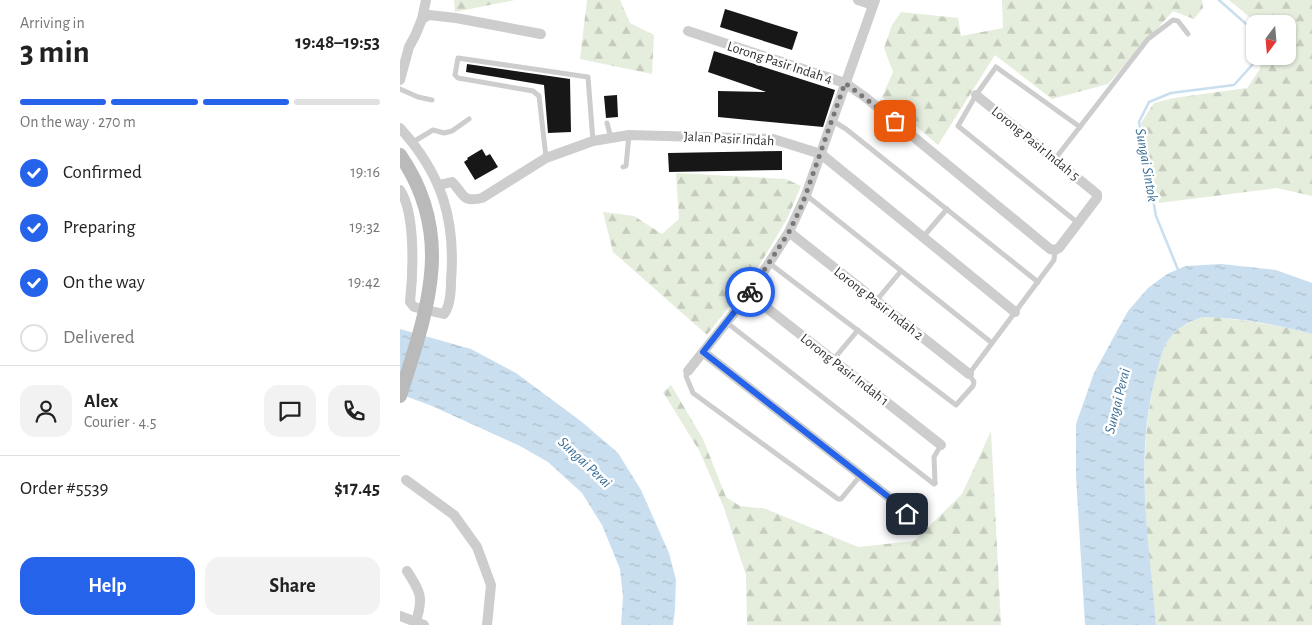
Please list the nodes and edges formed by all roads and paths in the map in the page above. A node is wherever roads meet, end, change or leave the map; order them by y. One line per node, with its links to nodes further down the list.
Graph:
1 (426, 0): 4 (street)
2 (858, 0): 3 (street)
3 (874, 2): 10 (street)
4 (422, 19): 6 (street); 8 (street)
5 (688, 31): 10 (street, Lorong Pasir Indah 4)
6 (541, 34)
7 (1188, 34): 17 (lane)
8 (403, 58): 9 (street)
9 (400, 80)
10 (845, 83): 15 (street); 35 (street, Lorong Pasir Indah 4)
11 (400, 89): 13 (lane)
12 (976, 95): 17 (lane); 26 (street, Lorong Pasir Indah 5); 32 (lane)
13 (432, 100)
14 (469, 119): 22 (lane)
15 (832, 120): 23 (street); 31 (lane)
16 (608, 122): 20 (lane)
17 (1080, 127): 26 (lane)
18 (400, 128): 22 (street)
19 (629, 135): 20 (street, Jalan Pasir Indah); 23 (street, Jalan Pasir Indah); 27 (lane)
20 (611, 139): 21 (street, Jalan Pasir Indah)
21 (593, 141): 25 (street, Jalan Pasir Indah); 25 (lane)
22 (413, 142): 28 (street)
23 (821, 154): 30 (street); 34 (street, Jalan Pasir Indah)
24 (400, 155): 49 (main road)
25 (546, 158): 28 (street, Jalan Pasir Indah)
26 (1055, 159): 32 (street, Lorong Pasir Indah 5)
27 (623, 167)
28 (439, 185): 29 (street)
29 (400, 190)
30 (806, 195): 33 (street); 37 (lane)
31 (947, 209): 34 (lane); 38 (lane)
32 (1078, 223): 35 (street)
33 (789, 232): 36 (street); 40 (street, Lorong Pasir Indah 2)
34 (923, 237): 41 (street, Jalan Pasir Indah)
35 (1055, 250): 38 (lane)
36 (769, 263): 39 (street); 43 (lane)
37 (901, 271): 40 (lane); 44 (lane)
38 (1038, 282): 41 (lane)
39 (749, 294): 42 (street); 46 (street, Lorong Pasir Indah 1)
40 (876, 301): 48 (street, Lorong Pasir Indah 2)
41 (1015, 312): 44 (lane)
42 (726, 322): 45 (street); 50 (lane)
43 (858, 330): 46 (lane); 48 (lane)
44 (992, 343): 48 (lane)
45 (703, 352): 47 (street); 51 (street)
46 (833, 360): 50 (street, Lorong Pasir Indah 1)
47 (688, 371): 51 (lane)
48 (969, 374)
49 (400, 396)
50 (941, 445)
51 (861, 475): 53 (street)
52 (406, 480): 57 (street)
53 (907, 514)
54 (407, 571): 56 (street)
55 (400, 616): 56 (street)
56 (420, 623)
57 (487, 625)

